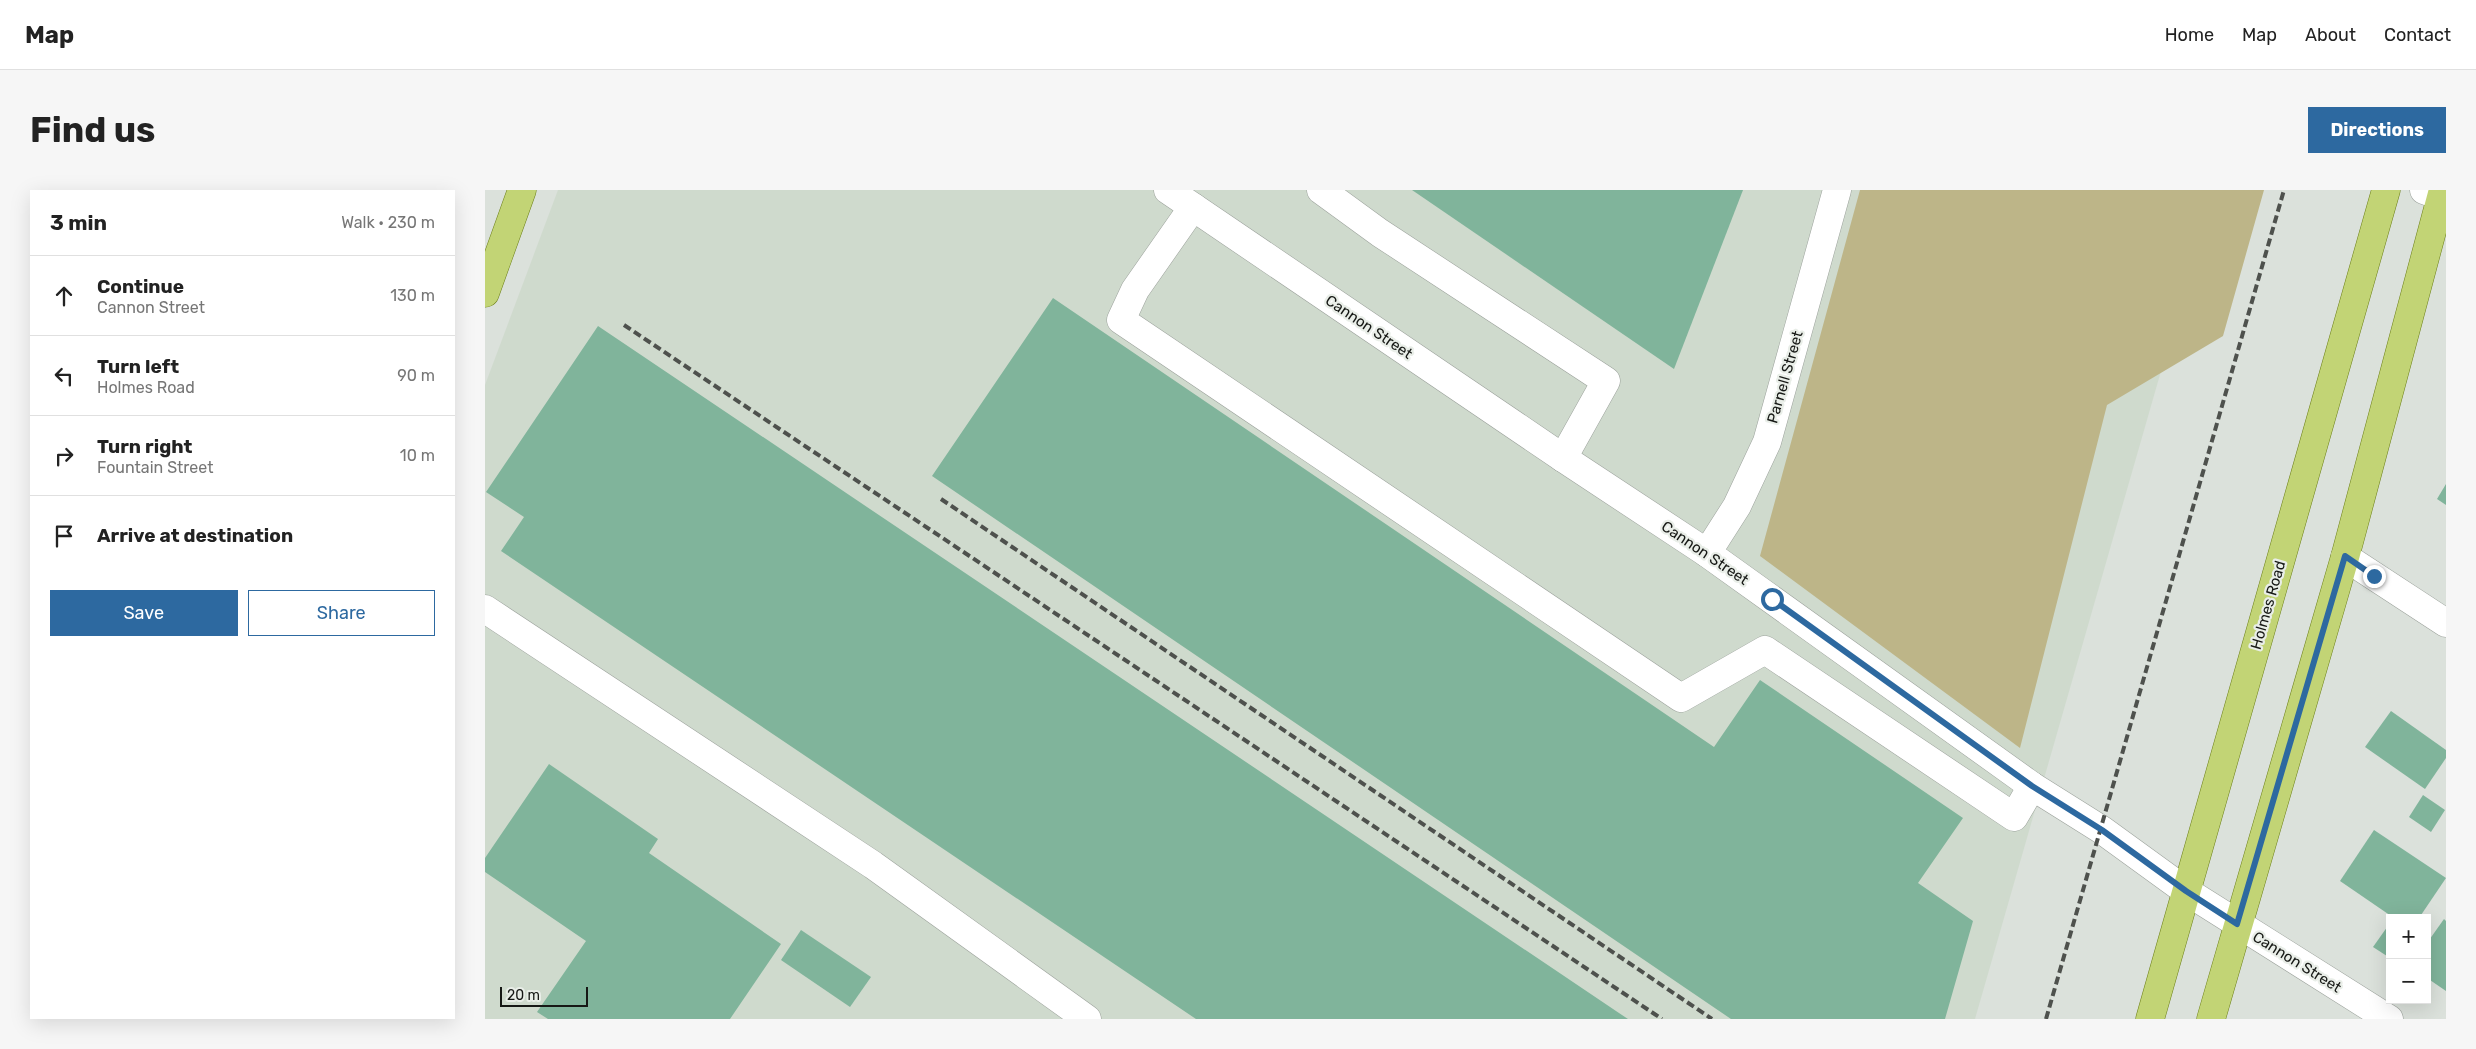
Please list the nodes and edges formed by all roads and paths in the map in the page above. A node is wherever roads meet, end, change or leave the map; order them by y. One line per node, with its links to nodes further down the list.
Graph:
1 (522, 190): 8 (main road)
2 (1168, 190): 7 (street, Cannon Street)
3 (1321, 190): 9 (street)
4 (1837, 190): 10 (street, Parnell Street)
5 (2386, 190): 15 (main road, Holmes Road)
6 (2439, 193): 11 (main road)
7 (1193, 207): 9 (street, Cannon Street); 14 (street)
8 (485, 293)
9 (1563, 458): 10 (street, Cannon Street)
10 (1707, 553): 14 (street, Cannon Street)
11 (2345, 556): 13 (street); 16 (main road)
12 (485, 608): 17 (street)
13 (2446, 623)
14 (2032, 786): 15 (street, Cannon Street)
15 (2186, 891): 16 (street, Cannon Street); 18 (main road, Holmes Road)
16 (2237, 924): 19 (main road); 20 (street, Cannon Street)
17 (1087, 1019)
18 (2150, 1019)
19 (2211, 1019)
20 (2389, 1019)

